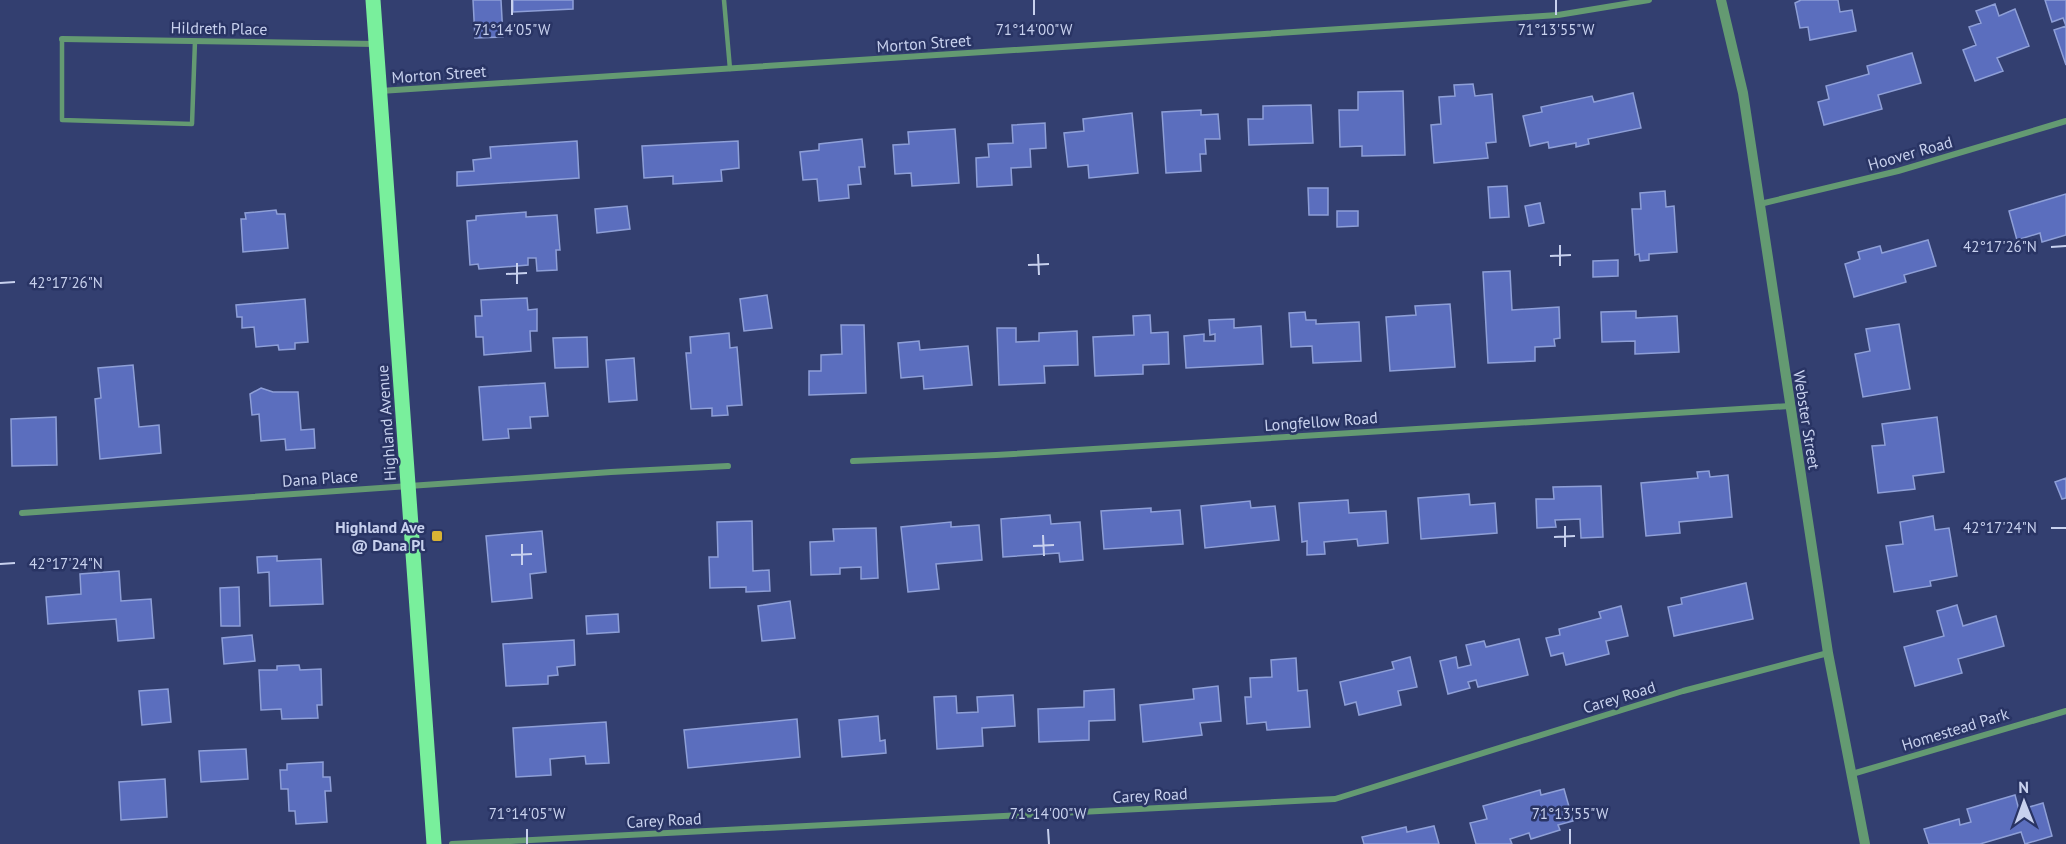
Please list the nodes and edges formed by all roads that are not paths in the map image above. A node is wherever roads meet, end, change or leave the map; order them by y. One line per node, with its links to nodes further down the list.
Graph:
1 (373, 0): 7 (main road, Highland Avenue)
2 (724, 0): 8 (lane)
3 (1649, 0): 8 (street, Morton Street)
4 (1720, 0): 11 (street, Webster Street)
5 (62, 39): 6 (street, Hildreth Place); 6 (lane)
6 (195, 41): 7 (street, Hildreth Place)
7 (376, 44): 9 (main road, Highland Avenue)
8 (730, 69): 9 (street, Morton Street)
9 (379, 92): 15 (main road, Highland Avenue)
10 (2066, 121): 11 (street, Hoover Road)
11 (1760, 204): 12 (street, Webster Street)
12 (1790, 406): 13 (street, Longfellow Road); 17 (street, Webster Street)
13 (853, 461)
14 (728, 466): 15 (street, Dana Place)
15 (409, 486): 16 (street, Dana Place); 20 (main road, Highland Avenue)
16 (22, 513)
17 (1828, 653): 19 (street, Webster Street); 21 (street, Carey Road)
18 (2066, 711): 19 (street, Homestead Park)
19 (1852, 774): 22 (street, Webster Street)
20 (434, 844)
21 (452, 844)
22 (1865, 844)

